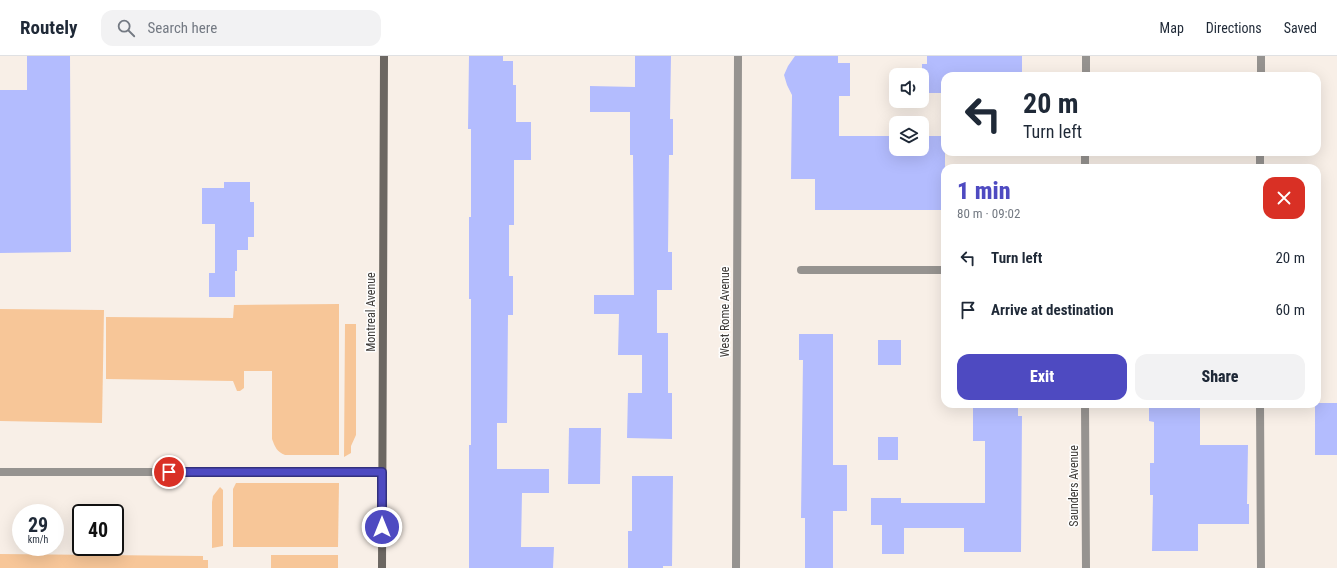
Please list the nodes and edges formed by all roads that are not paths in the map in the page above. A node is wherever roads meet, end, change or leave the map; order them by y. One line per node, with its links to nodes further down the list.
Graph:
1 (384, 56): 12 (street, Montreal Avenue)
2 (738, 56): 14 (street, West Rome Avenue)
3 (1086, 56): 5 (street)
4 (1261, 56): 6 (street)
5 (1086, 72)
6 (1260, 72)
7 (801, 270): 8 (street)
8 (941, 270)
9 (1085, 408): 15 (street, Saunders Avenue)
10 (1260, 408): 16 (street)
11 (0, 472): 12 (street)
12 (382, 472): 13 (street, Montreal Avenue)
13 (382, 568)
14 (736, 568)
15 (1086, 568)
16 (1261, 568)

